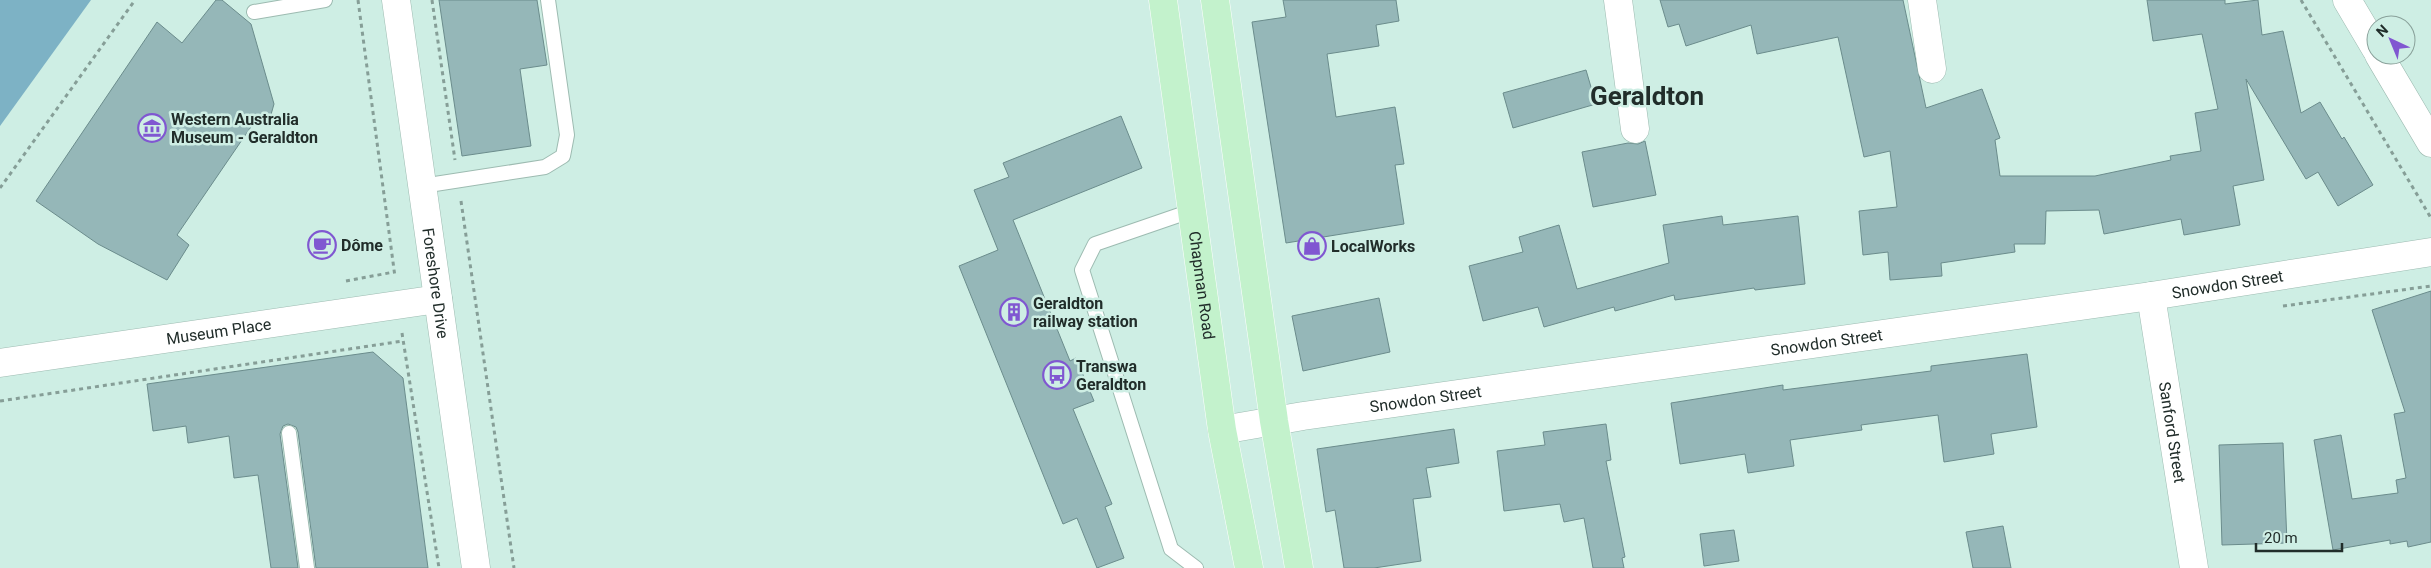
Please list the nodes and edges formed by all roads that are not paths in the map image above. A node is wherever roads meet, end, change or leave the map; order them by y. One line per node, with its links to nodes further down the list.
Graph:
1 (325, 0): 9 (lane)
2 (396, 0): 15 (street, Foreshore Drive)
3 (548, 0): 15 (lane)
4 (1163, 0): 16 (main road, Chapman Road)
5 (1215, 0): 21 (main road)
6 (1618, 0): 13 (street)
7 (1922, 0): 12 (street)
8 (2347, 0): 10 (street)
9 (254, 12)
10 (2366, 32)
11 (2385, 65): 14 (street)
12 (1932, 69)
13 (1635, 129)
14 (2431, 143)
15 (422, 186): 19 (street, Foreshore Drive)
16 (1192, 210): 22 (main road, Chapman Road); 26 (lane)
17 (2431, 252): 18 (street, Snowdon Street)
18 (2150, 296): 21 (street, Snowdon Street); 29 (street, Sanford Street)
19 (438, 299): 20 (street, Museum Place); 25 (street, Foreshore Drive)
20 (0, 363)
21 (1274, 421): 22 (street, Snowdon Street); 28 (main road)
22 (1222, 430): 27 (main road, Chapman Road)
23 (289, 433): 24 (lane)
24 (307, 568)
25 (476, 568)
26 (1196, 568)
27 (1249, 568)
28 (1299, 568)
29 (2194, 568)

